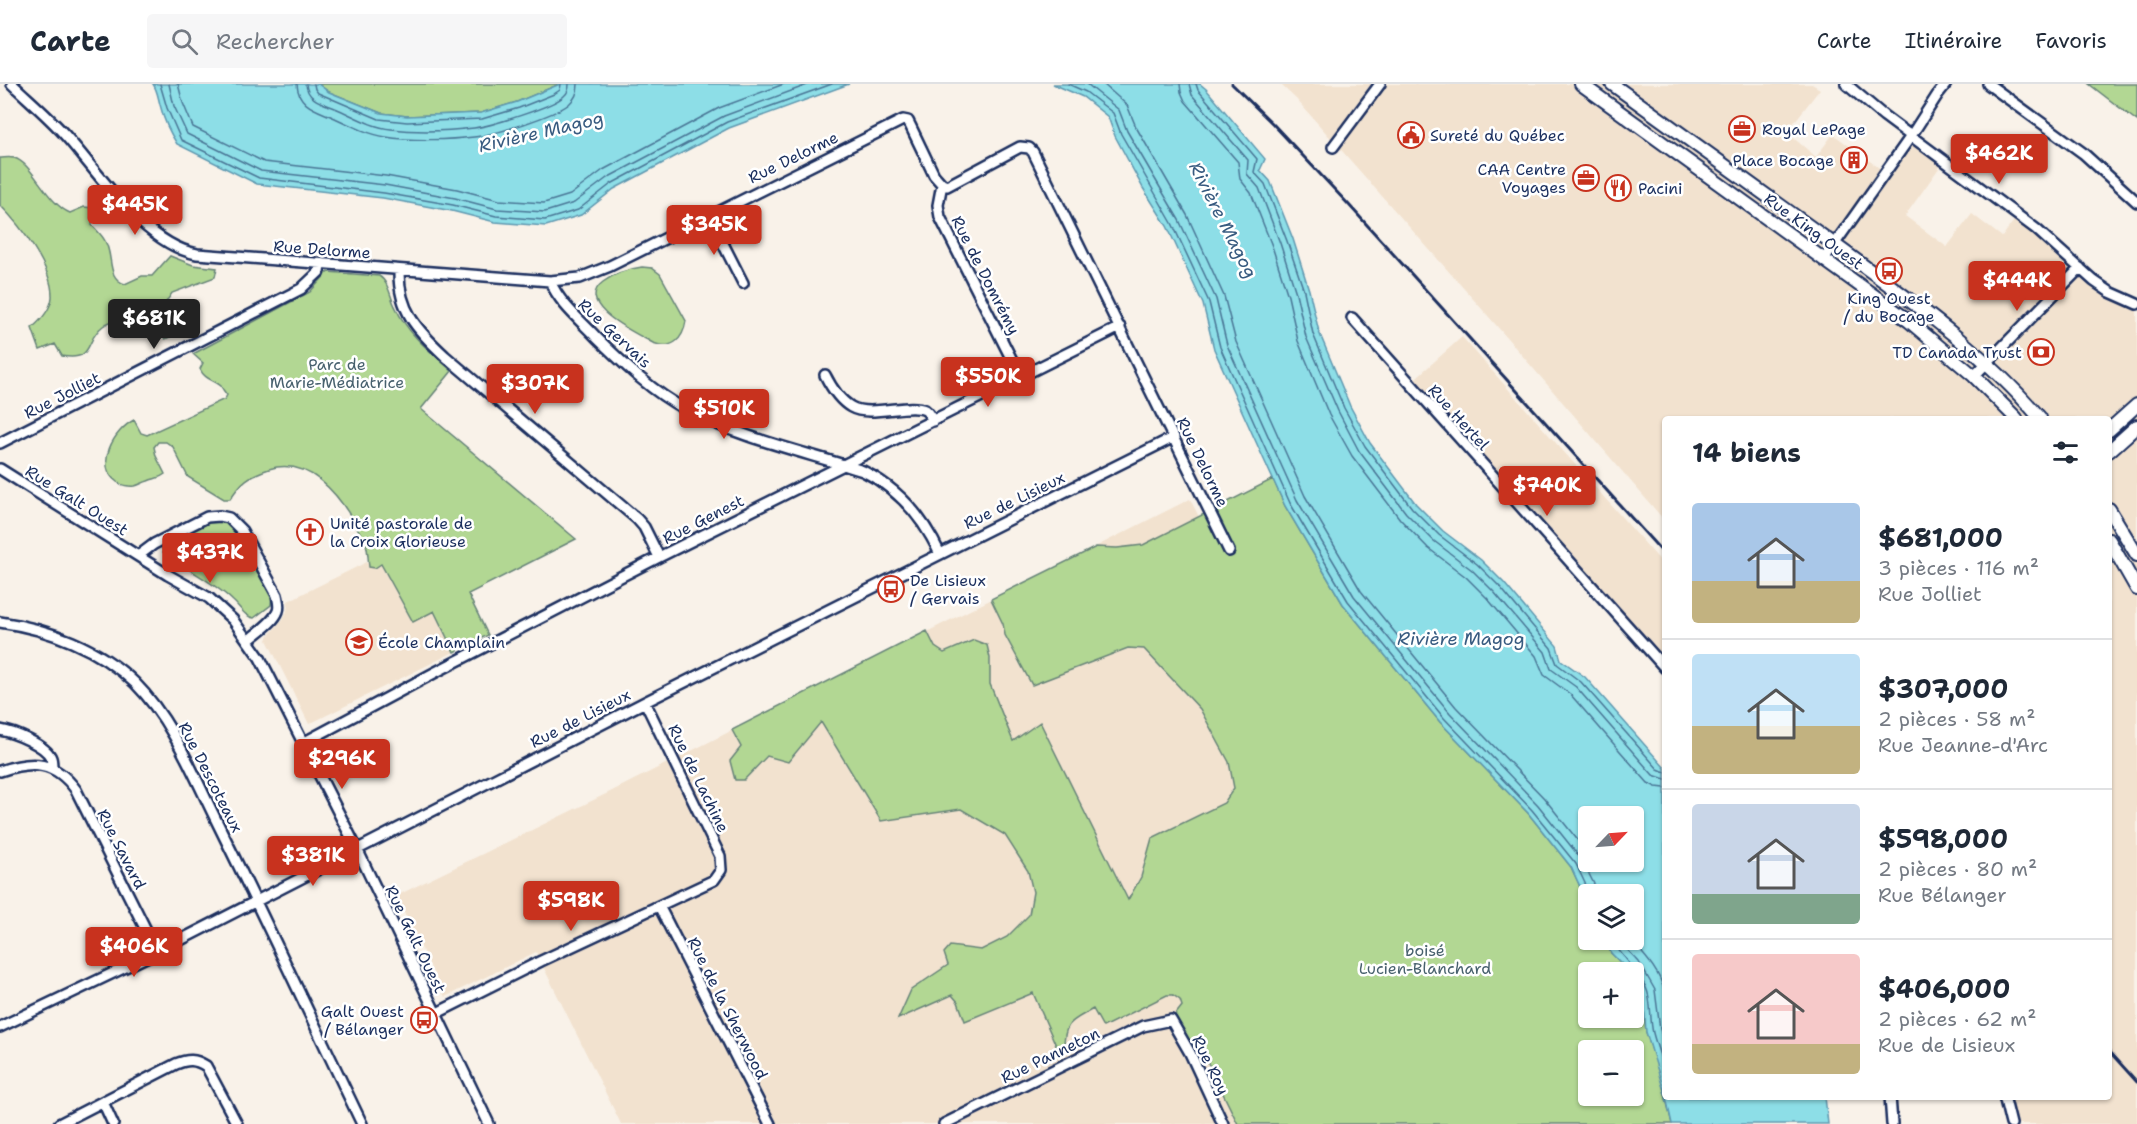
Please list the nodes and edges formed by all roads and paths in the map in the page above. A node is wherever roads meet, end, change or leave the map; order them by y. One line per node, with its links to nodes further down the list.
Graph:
1 (12, 84): 15 (street, Rue Delorme)
2 (1380, 84): 9 (street)
3 (1581, 84): 14 (main road, Rue King Ouest)
4 (1612, 84): 13 (main road, Rue King Ouest)
5 (1846, 84): 8 (street)
6 (1946, 84): 8 (street)
7 (1988, 84): 11 (street)
8 (1911, 136): 13 (street); 16 (street)
9 (1333, 147)
10 (942, 184): 12 (street, Rue Delorme); 22 (street, Rue Delorme); 25 (street, Rue de Domrémy)
11 (2137, 202)
12 (709, 216): 18 (street, Rue Delorme); 19 (street)
13 (1834, 245): 14 (street); 23 (main road, Rue King Ouest)
14 (1824, 259): 26 (main road, Rue King Ouest)
15 (321, 264): 17 (street, Rue Delorme); 34 (street, Rue Jolliet)
16 (2080, 268): 20 (street); 23 (street)
17 (399, 270): 18 (street, Rue Delorme); 44 (street)
18 (550, 281): 36 (street, Rue Gervais)
19 (743, 283)
20 (2137, 304)
21 (1352, 318): 48 (street, Rue Hertel)
22 (1120, 327): 25 (street, Rue Genest); 33 (street, Rue Delorme)
23 (1985, 363): 26 (street); 29 (main road, Rue King Ouest)
24 (825, 375): 30 (street)
25 (1020, 376): 30 (street, Rue Genest)
26 (1974, 376): 28 (main road, Rue King Ouest)
27 (2137, 405): 32 (main road)
28 (2014, 416)
29 (2038, 416)
30 (933, 421): 36 (street, Rue Genest)
31 (2137, 426): 35 (main road)
32 (2112, 427)
33 (1174, 437): 40 (street, Rue Delorme); 41 (street, Rue de Lisieux)
34 (0, 443)
35 (2112, 448)
36 (844, 465): 41 (street, Rue Gervais); 44 (street, Rue Genest)
37 (0, 469): 43 (street, Rue Galt Ouest)
38 (2112, 514): 42 (main road)
39 (2112, 545): 45 (main road)
40 (1229, 551)
41 (940, 554): 49 (street, Rue de Lisieux)
42 (2137, 555)
43 (138, 556): 47 (street, Rue Galt Ouest); 47 (street, Rue Galt Ouest)
44 (660, 557): 51 (street, Rue Genest)
45 (2137, 589)
46 (0, 622): 55 (street, Rue Descoteaux)
47 (249, 640): 51 (street, Rue Galt Ouest)
48 (1662, 665)
49 (645, 702): 54 (street, Rue de Lisieux); 56 (street, Rue de Lachine)
50 (0, 730): 52 (street, Rue Savard)
51 (303, 743): 54 (street, Rue Galt Ouest)
52 (52, 768): 53 (street); 57 (street, Rue Savard)
53 (0, 771)
54 (357, 849): 55 (street, Rue de Lisieux); 58 (street, Rue Galt Ouest)
55 (256, 902): 57 (street, Rue de Lisieux); 67 (street, Rue Descoteaux)
56 (659, 906): 58 (street); 69 (street, Rue de la Sherwood)
57 (157, 952): 60 (street, Rue de Lisieux)
58 (435, 1014): 68 (street, Rue Galt Ouest)
59 (1171, 1020): 70 (street, Rue Panneton); 71 (street, Rue Roy)
60 (0, 1027)
61 (1890, 1100): 72 (street)
62 (2005, 1100): 73 (street)
63 (103, 1102): 64 (street); 65 (street); 66 (street)
64 (59, 1124)
65 (113, 1124)
66 (237, 1124)
67 (362, 1124)
68 (489, 1124)
69 (770, 1124)
70 (944, 1124)
71 (1222, 1124)
72 (1892, 1124)
73 (2011, 1124)

